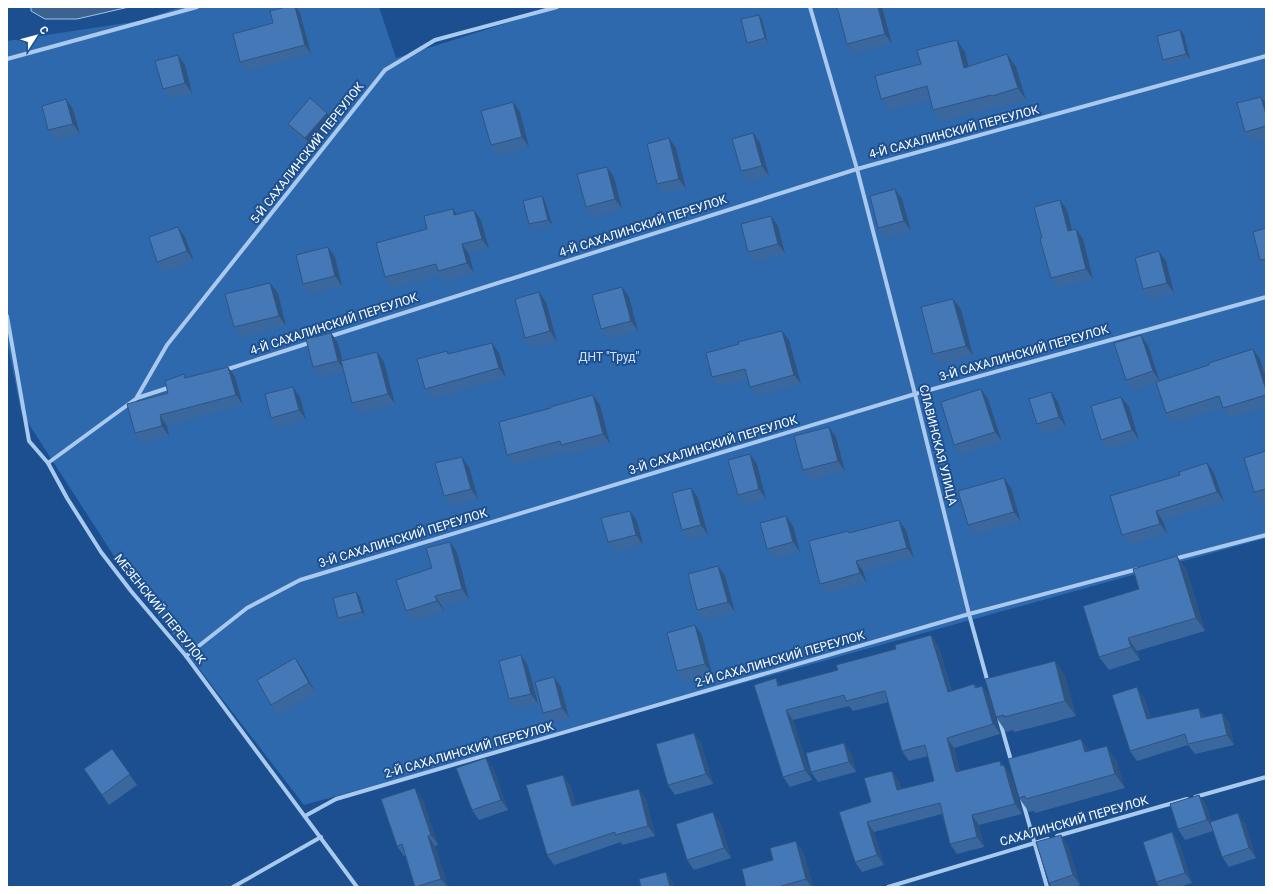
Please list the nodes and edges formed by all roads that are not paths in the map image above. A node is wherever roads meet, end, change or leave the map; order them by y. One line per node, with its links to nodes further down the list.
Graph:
1 (197, 7): 5 (street)
2 (556, 7): 14 (street, 5-Й САХАЛИНСКИЙ ПЕРЕУЛОК)
3 (810, 7): 6 (street, СЛАВИНСКАЯ УЛИЦА)
4 (1266, 56): 6 (street, 4-Й САХАЛИНСКИЙ ПЕРЕУЛОК)
5 (7, 59)
6 (857, 169): 9 (street, 4-Й САХАЛИНСКИЙ ПЕРЕУЛОК); 13 (street, СЛАВИНСКАЯ УЛИЦА)
7 (1266, 297): 13 (street, 3-Й САХАЛИНСКИЙ ПЕРЕУЛОК)
8 (7, 316): 15 (street, МЕЗЕНСКИЙ ПЕРЕУЛОК)
9 (326, 338)
10 (319, 340): 11 (street, 4-Й САХАЛИНСКИЙ ПЕРЕУЛОК)
11 (220, 371)
12 (175, 386): 14 (street)
13 (915, 394): 19 (street, СЛАВИНСКАЯ УЛИЦА); 20 (street, 3-Й САХАЛИНСКИЙ ПЕРЕУЛОК)
14 (137, 398): 15 (street)
15 (48, 463): 20 (street, МЕЗЕНСКИЙ ПЕРЕУЛОК)
16 (1266, 535): 17 (street)
17 (1167, 561)
18 (1144, 567): 19 (street, 2-Й САХАЛИНСКИЙ ПЕРЕУЛОК)
19 (969, 614): 21 (street, СЛАВИНСКАЯ УЛИЦА); 26 (street, 2-Й САХАЛИНСКИЙ ПЕРЕУЛОК)
20 (186, 656): 26 (street, МЕЗЕНСКИЙ ПЕРЕУЛОК)
21 (990, 690)
22 (997, 713): 23 (street)
23 (1012, 766)
24 (1266, 777): 28 (street, САХАЛИНСКИЙ ПЕРЕУЛОК)
25 (1021, 797): 28 (street)
26 (305, 816): 27 (street, МЕЗЕНСКИЙ ПЕРЕУЛОК)
27 (321, 837): 29 (street); 30 (street, МЕЗЕНСКИЙ ПЕРЕУЛОК)
28 (1034, 843): 31 (street, САХАЛИНСКИЙ ПЕРЕУЛОК); 32 (street)
29 (233, 887)
30 (357, 887)
31 (888, 887)
32 (1047, 887)

